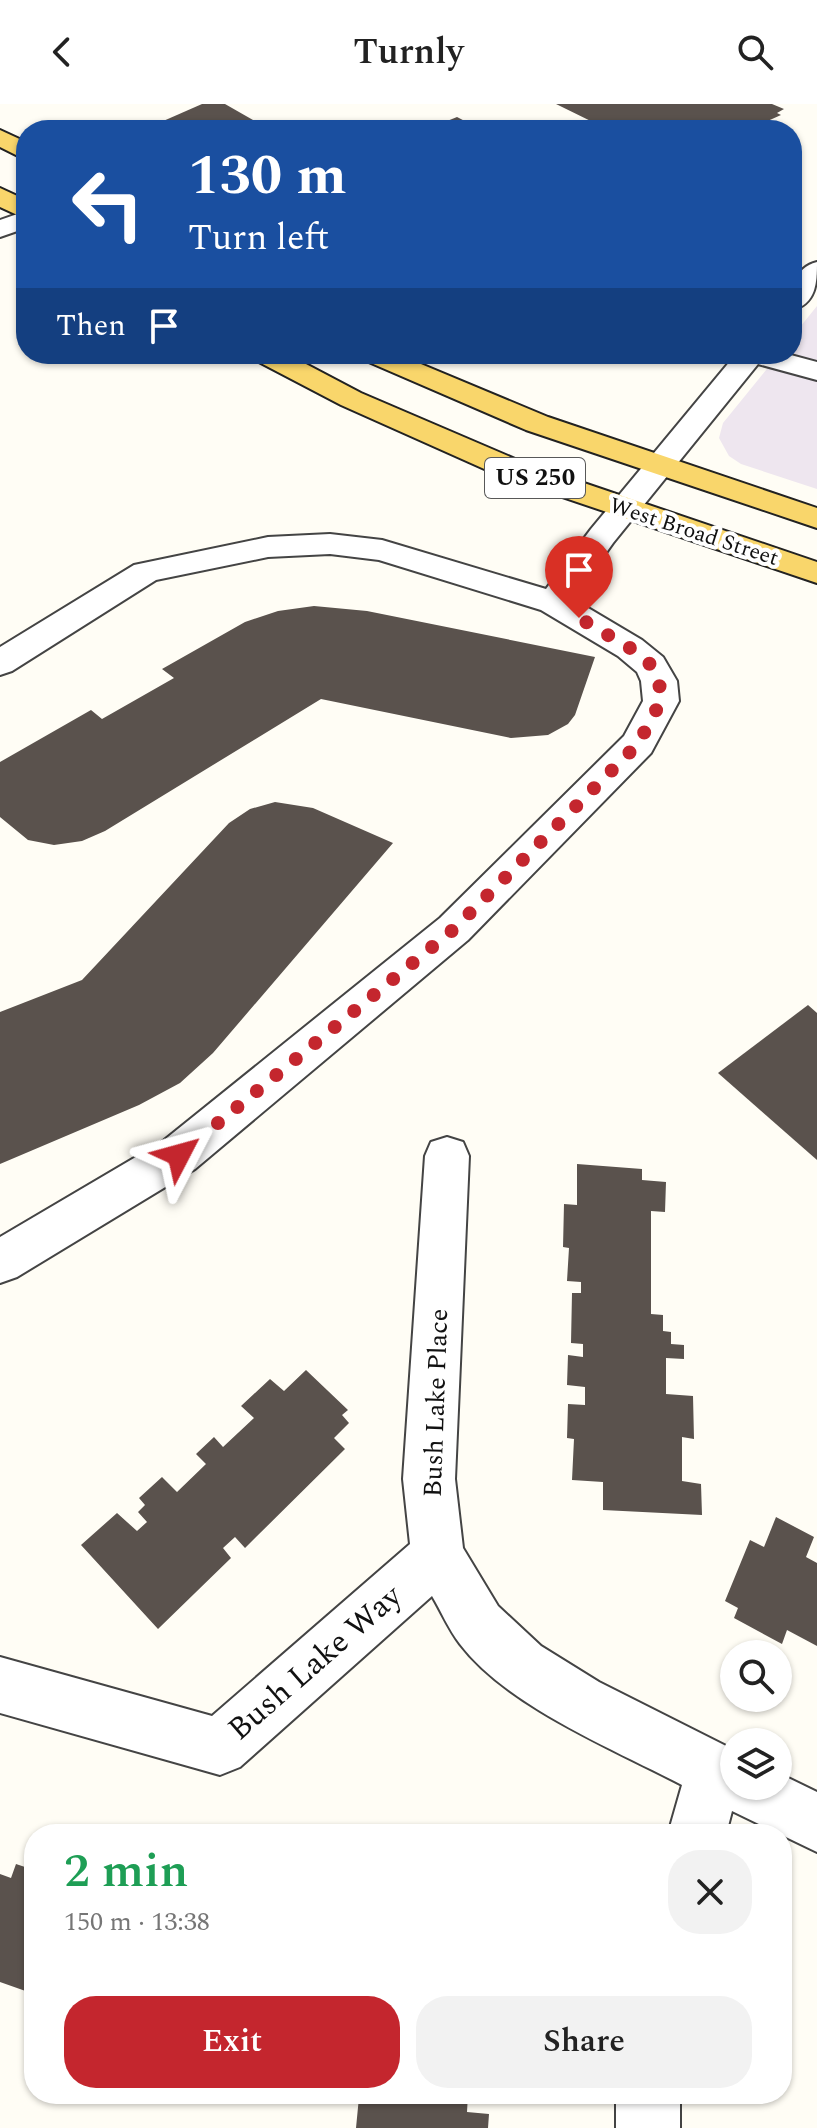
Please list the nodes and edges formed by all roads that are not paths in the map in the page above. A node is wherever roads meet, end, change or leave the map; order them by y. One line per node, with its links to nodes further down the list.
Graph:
1 (817, 270): 2 (street)
2 (802, 289)
3 (285, 364): 9 (main road, West Broad Street / US 250)
4 (397, 364): 8 (main road, West Broad Street / US 250)
5 (745, 364): 8 (street)
6 (791, 364): 7 (street)
7 (817, 371)
8 (658, 467): 9 (street); 10 (main road, West Broad Street / US 250)
9 (624, 509): 11 (main road, West Broad Street / US 250); 12 (street)
10 (817, 518)
11 (817, 573)
12 (553, 602): 13 (street); 15 (street)
13 (0, 663)
14 (447, 1156): 16 (street, Bush Lake Place)
15 (0, 1262)
16 (438, 1555): 17 (street, Bush Lake Way); 18 (street, Bush Lake Place)
17 (0, 1685)
18 (720, 1775)
19 (720, 1796): 22 (street)
20 (770, 1800): 21 (street, Bush Lake Place)
21 (817, 1823)
22 (703, 1824)
23 (648, 2104): 24 (street)
24 (648, 2128)

